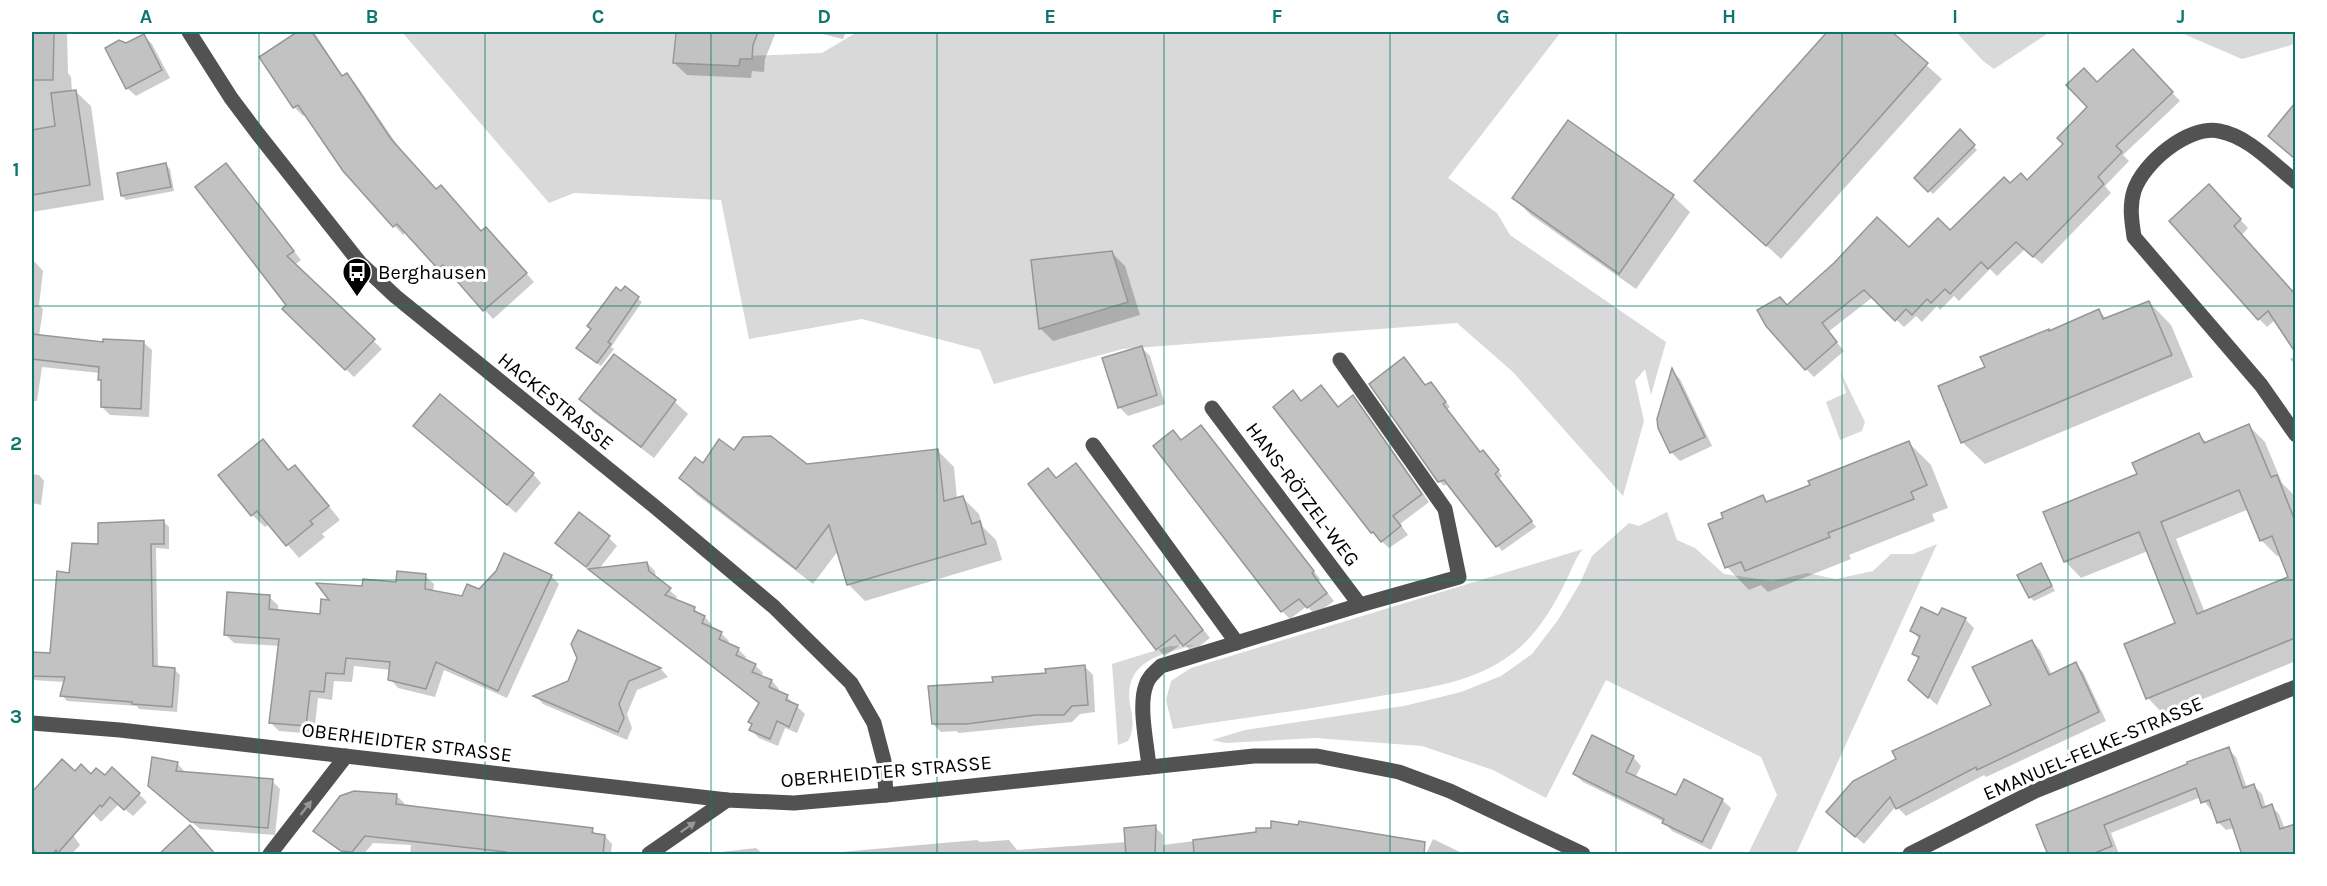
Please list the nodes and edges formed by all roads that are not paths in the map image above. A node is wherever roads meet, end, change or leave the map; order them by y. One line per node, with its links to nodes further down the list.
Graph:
1 (189, 32): 13 (street, HACKESTRASSE)
2 (2295, 182): 5 (street)
3 (1340, 360): 7 (street)
4 (1212, 408): 7 (street, HANS-RÖTZEL-WEG)
5 (2295, 435)
6 (1093, 445): 8 (street)
7 (1360, 604): 8 (street)
8 (1237, 643): 12 (street)
9 (2295, 687): 18 (street, EMANUEL-FELKE-STRASSE)
10 (32, 723): 11 (street, OBERHEIDTER STRASSE)
11 (346, 756): 14 (street, OBERHEIDTER STRASSE); 15 (street, one-way to 11)
12 (1149, 767): 13 (street, OBERHEIDTER STRASSE); 17 (street, OBERHEIDTER STRASSE)
13 (886, 795): 14 (street, OBERHEIDTER STRASSE)
14 (727, 800): 16 (street, one-way to 14)
15 (270, 855)
16 (649, 855)
17 (1583, 855)
18 (1910, 855)

